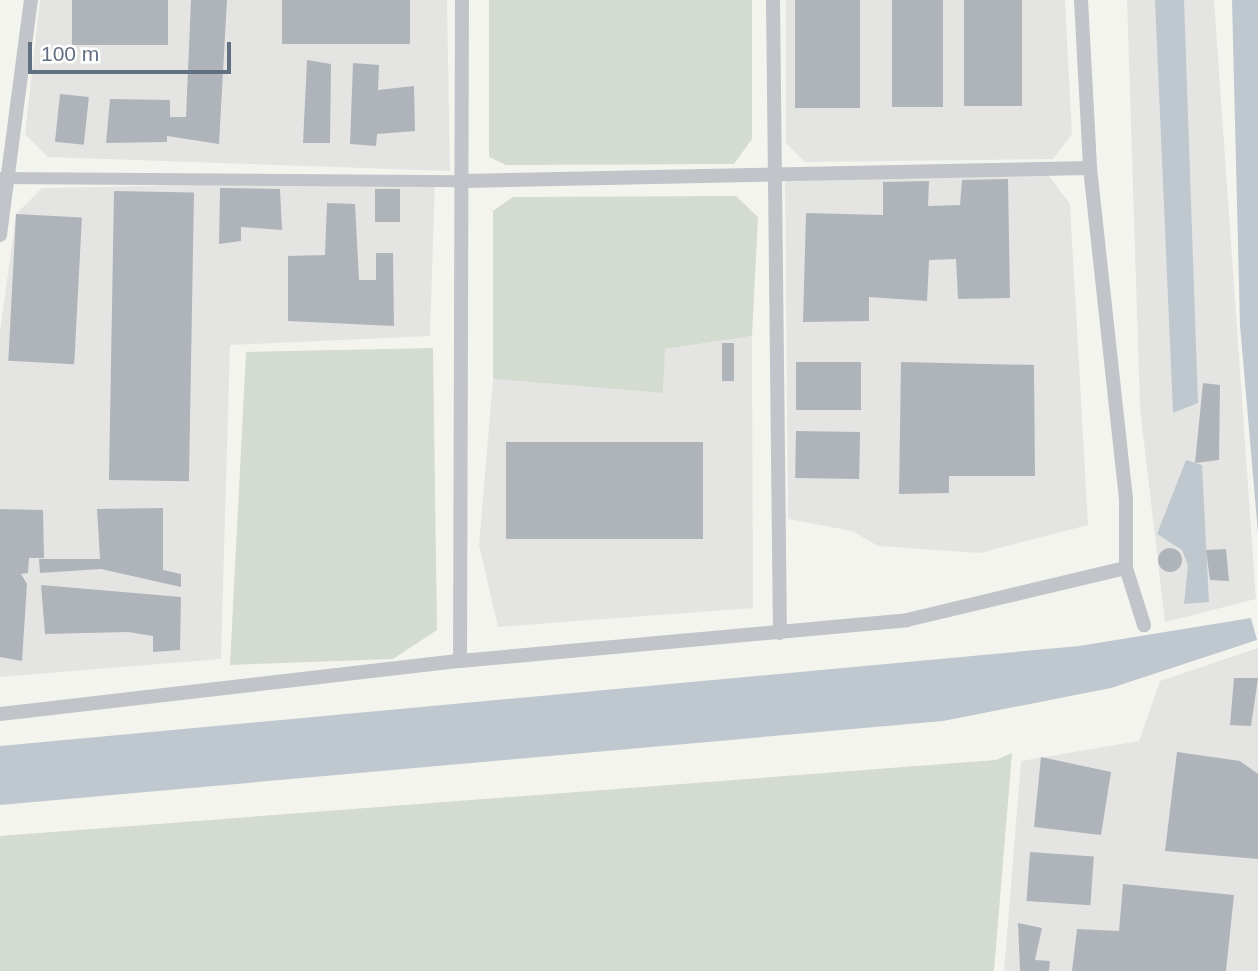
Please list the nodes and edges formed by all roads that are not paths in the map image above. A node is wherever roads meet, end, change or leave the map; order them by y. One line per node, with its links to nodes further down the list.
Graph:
1 (31, 0): 7 (street)
2 (462, 0): 8 (street)
3 (774, 0): 6 (street)
4 (1081, 0): 5 (street)
5 (1090, 168): 6 (street); 10 (street)
6 (775, 176): 8 (street); 12 (street)
7 (4, 178): 8 (street); 9 (street)
8 (462, 181): 13 (street)
9 (0, 235)
10 (1126, 568): 11 (street); 12 (street)
11 (1144, 625)
12 (779, 633): 13 (street)
13 (460, 661): 14 (street)
14 (0, 714)

